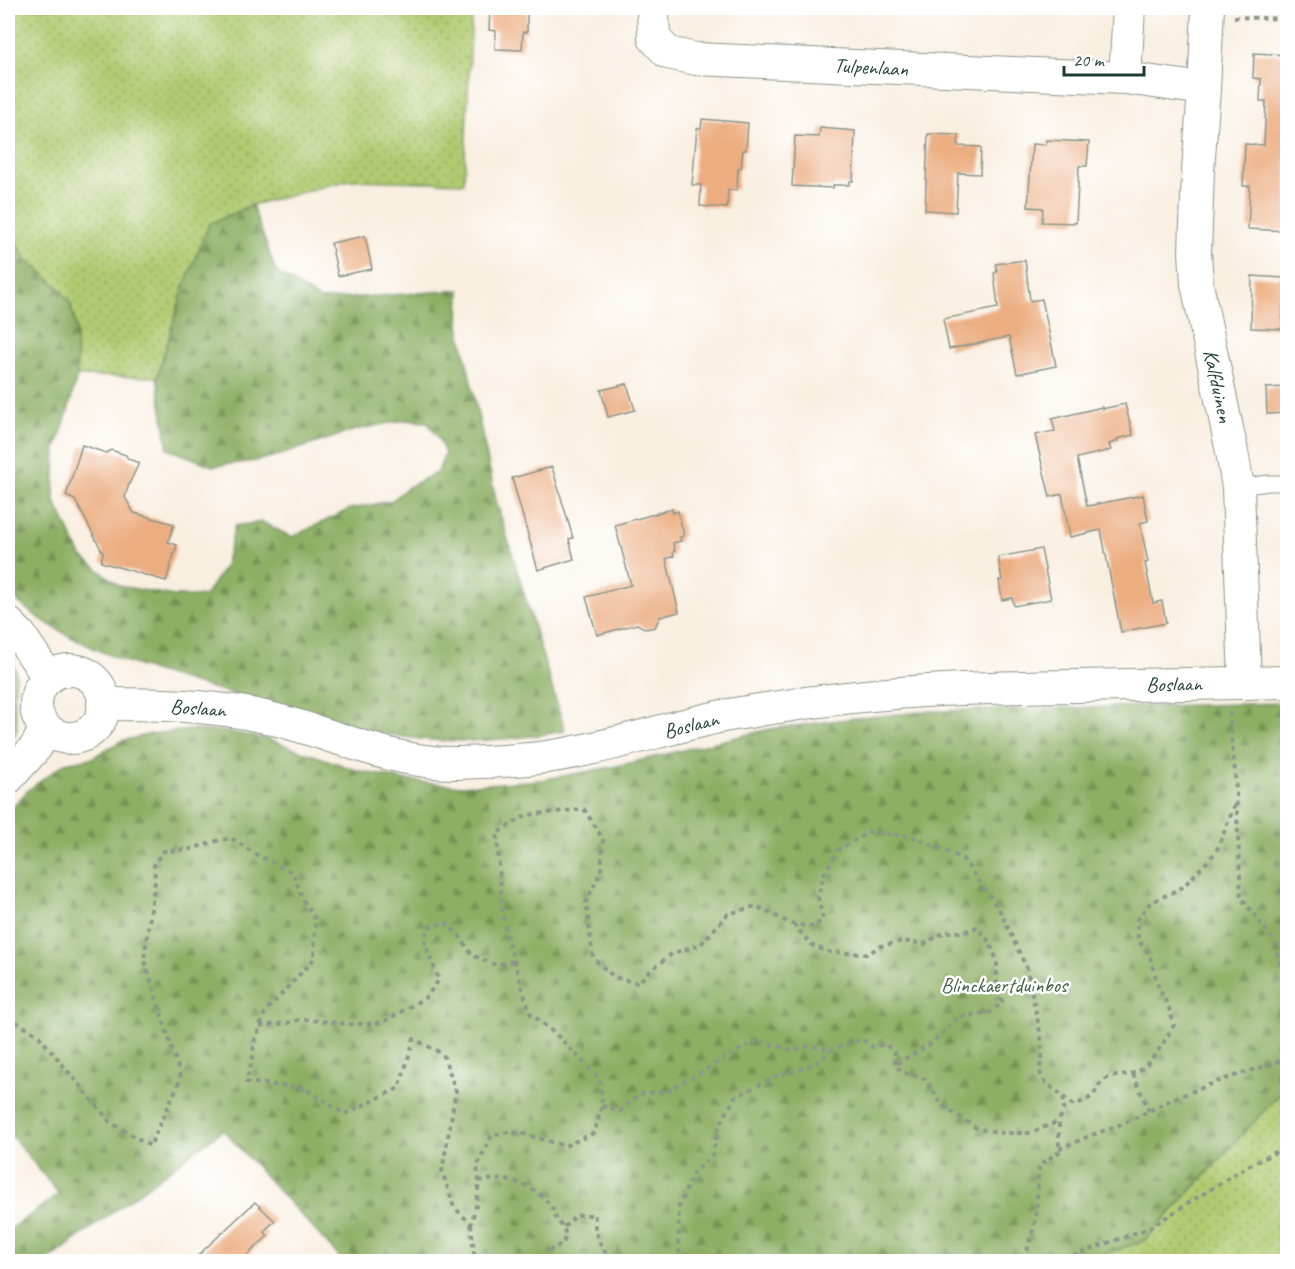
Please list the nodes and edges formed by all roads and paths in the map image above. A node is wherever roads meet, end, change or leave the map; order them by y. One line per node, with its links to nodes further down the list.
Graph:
1 (653, 8): 5 (street, Tulpenlaan)
2 (1129, 8): 5 (street)
3 (1208, 11): 4 (path); 6 (street, Kalfduinen)
4 (1287, 19)
5 (1125, 78): 6 (street)
6 (1204, 89): 8 (street, Kalfduinen)
7 (1287, 483): 8 (lane)
8 (1238, 487): 12 (street, Kalfduinen)
9 (8, 623): 10 (street)
10 (48, 677): 13 (street); 14 (street)
11 (1287, 682): 12 (street, Boslaan)
12 (1232, 683): 13 (street, Boslaan); 16 (path)
13 (104, 704): 14 (street)
14 (46, 728): 15 (street)
15 (8, 778)
16 (1236, 802): 19 (path); 25 (path)
17 (793, 924): 18 (path); 24 (path); 26 (path)
18 (514, 961): 21 (path); 27 (path)
19 (1287, 990)
20 (8, 1017): 21 (path)
21 (261, 1026): 33 (path)
22 (1287, 1048): 28 (path)
23 (834, 1049): 24 (path); 27 (path); 38 (path)
24 (895, 1065): 29 (path)
25 (1133, 1074): 26 (path); 28 (path)
26 (1063, 1096): 29 (path)
27 (602, 1106): 32 (path)
28 (1149, 1111): 31 (path)
29 (1059, 1121): 31 (path)
30 (1287, 1146): 40 (path)
31 (1059, 1149): 39 (path)
32 (479, 1181): 33 (path); 34 (path)
33 (471, 1224): 35 (path)
34 (564, 1227): 36 (path); 37 (path)
35 (475, 1262)
36 (543, 1262)
37 (622, 1262)
38 (683, 1262)
39 (1024, 1262)
40 (1056, 1262)

